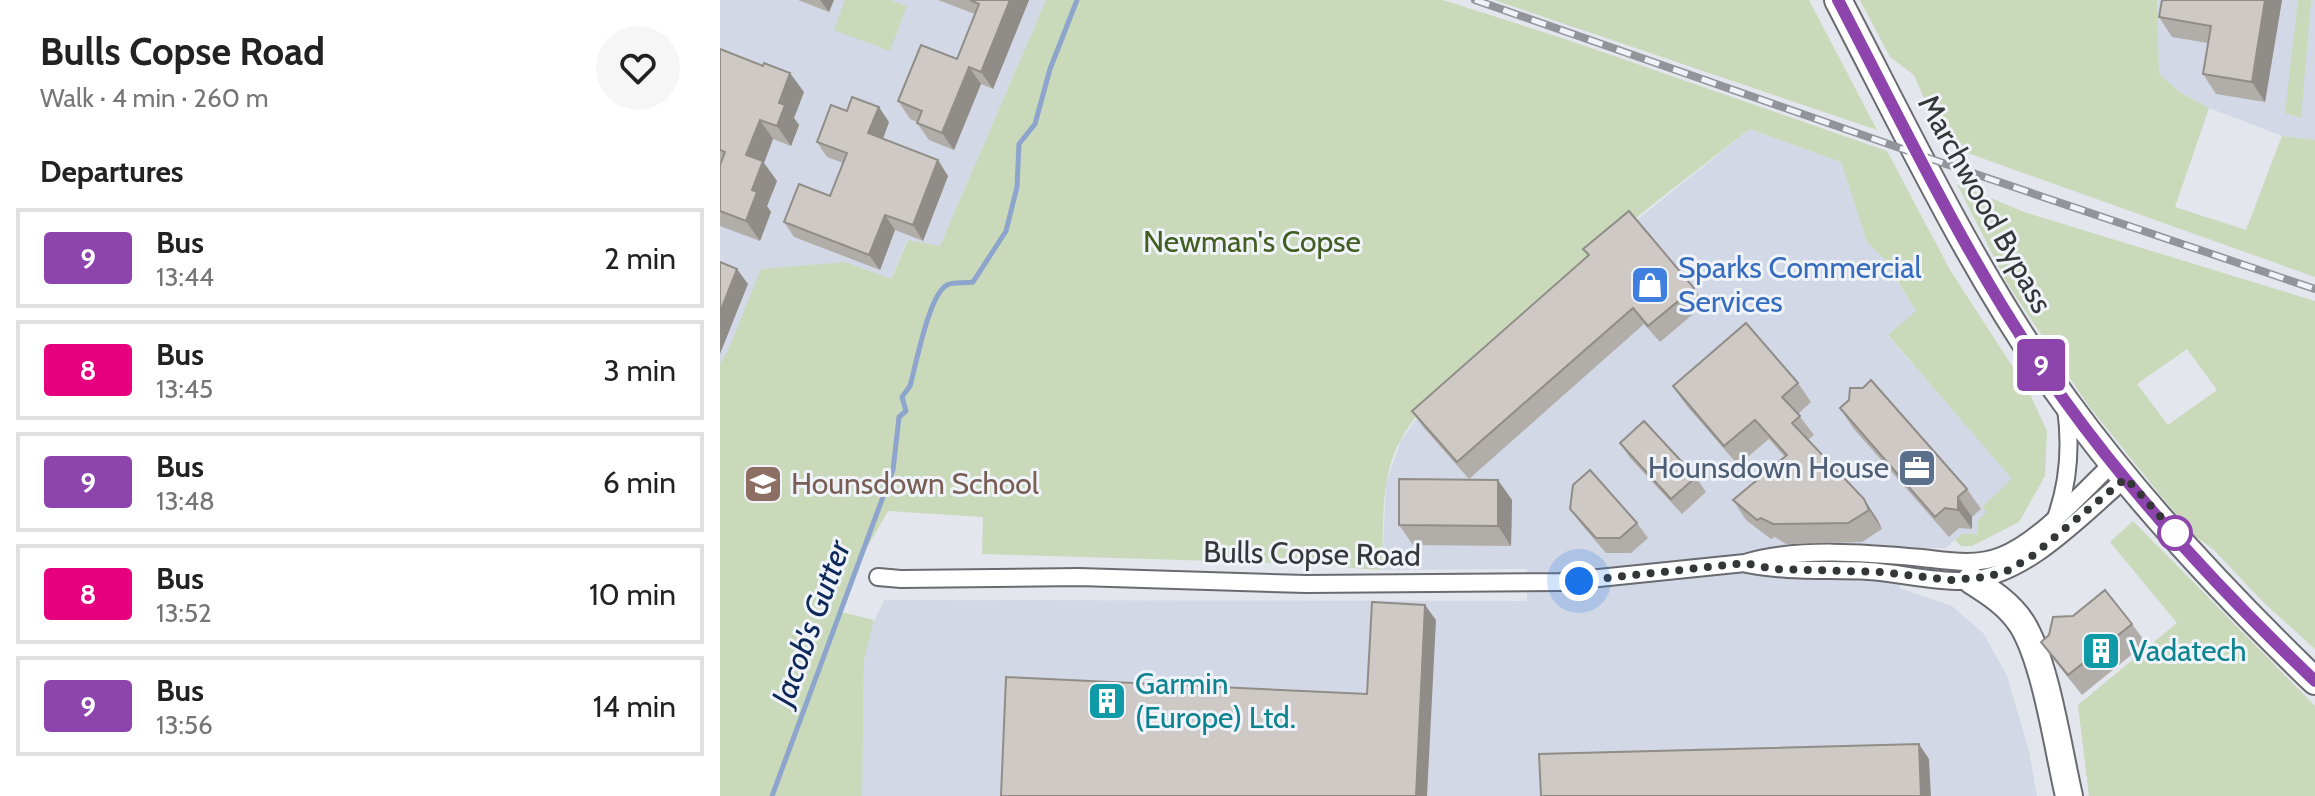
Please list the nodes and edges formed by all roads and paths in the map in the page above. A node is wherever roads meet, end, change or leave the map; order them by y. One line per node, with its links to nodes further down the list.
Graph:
1 (1838, 0): 2 (main road, Marchwood Bypass)
2 (2065, 401): 3 (main road, Marchwood Bypass); 4 (street)
3 (2120, 470): 4 (street, Bulls Copse Road); 7 (street, Bulls Copse Road); 8 (main road, Marchwood Bypass)
4 (2056, 517): 5 (street, Bulls Copse Road)
5 (1745, 563): 6 (street, Bulls Copse Road); 7 (street, Bulls Copse Road)
6 (878, 577)
7 (1971, 580): 9 (main road)
8 (2315, 681)
9 (2069, 796)

